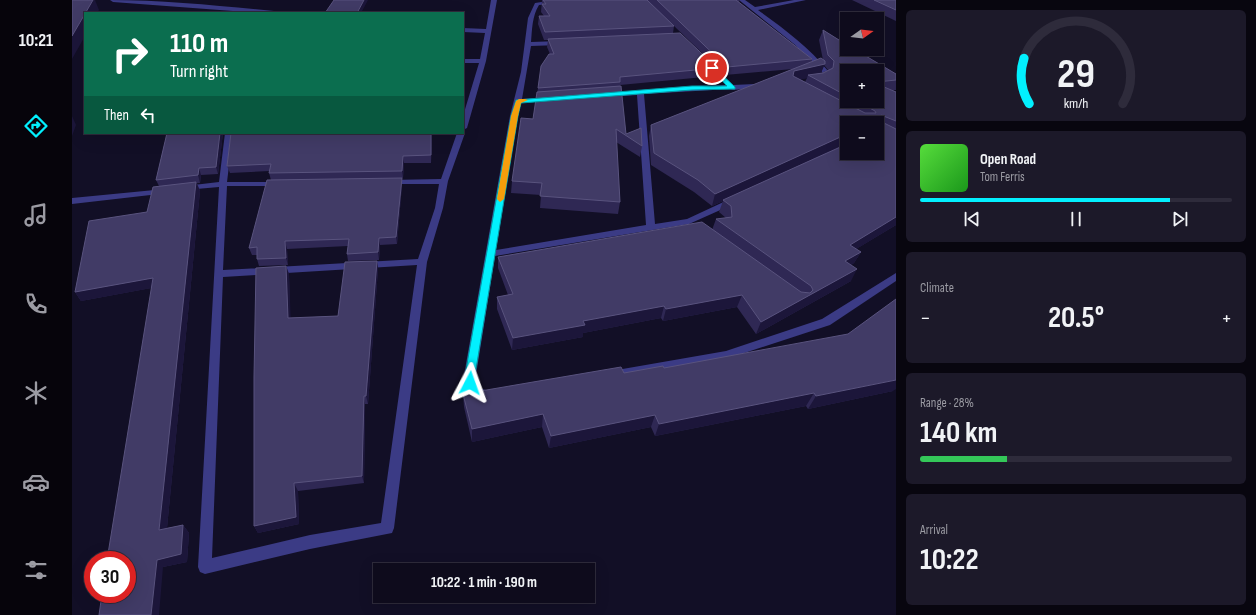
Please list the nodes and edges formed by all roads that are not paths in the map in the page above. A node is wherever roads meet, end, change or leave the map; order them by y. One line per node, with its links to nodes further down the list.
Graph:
1 (113, 0): 7 (street)
2 (494, 0): 10 (street)
3 (742, 0): 6 (street)
4 (803, 0): 6 (street)
5 (565, 1): 12 (street)
6 (754, 10): 16 (street)
7 (238, 11): 8 (street)
8 (256, 12)
9 (464, 30): 10 (street)
10 (488, 31): 15 (street)
11 (566, 42): 12 (street)
12 (528, 44): 22 (street)
13 (701, 58): 18 (street)
14 (464, 61): 15 (street)
15 (483, 61): 23 (street)
16 (811, 81)
17 (754, 86): 18 (street)
18 (732, 88): 19 (street)
19 (640, 92): 20 (street); 33 (street)
20 (602, 95)
21 (557, 98): 22 (street)
22 (519, 101): 34 (street)
23 (466, 113): 24 (street)
24 (464, 123)
25 (229, 134): 30 (street)
26 (461, 134): 27 (street)
27 (444, 181): 28 (street); 35 (street)
28 (381, 182)
29 (286, 183): 30 (street)
30 (223, 184): 32 (street); 36 (street)
31 (745, 196): 33 (street)
32 (72, 201)
33 (651, 227): 34 (street)
34 (491, 254): 39 (street)
35 (422, 262): 36 (street); 36 (street)
36 (218, 274)
37 (896, 276): 38 (street)
38 (604, 376)
39 (496, 394)

